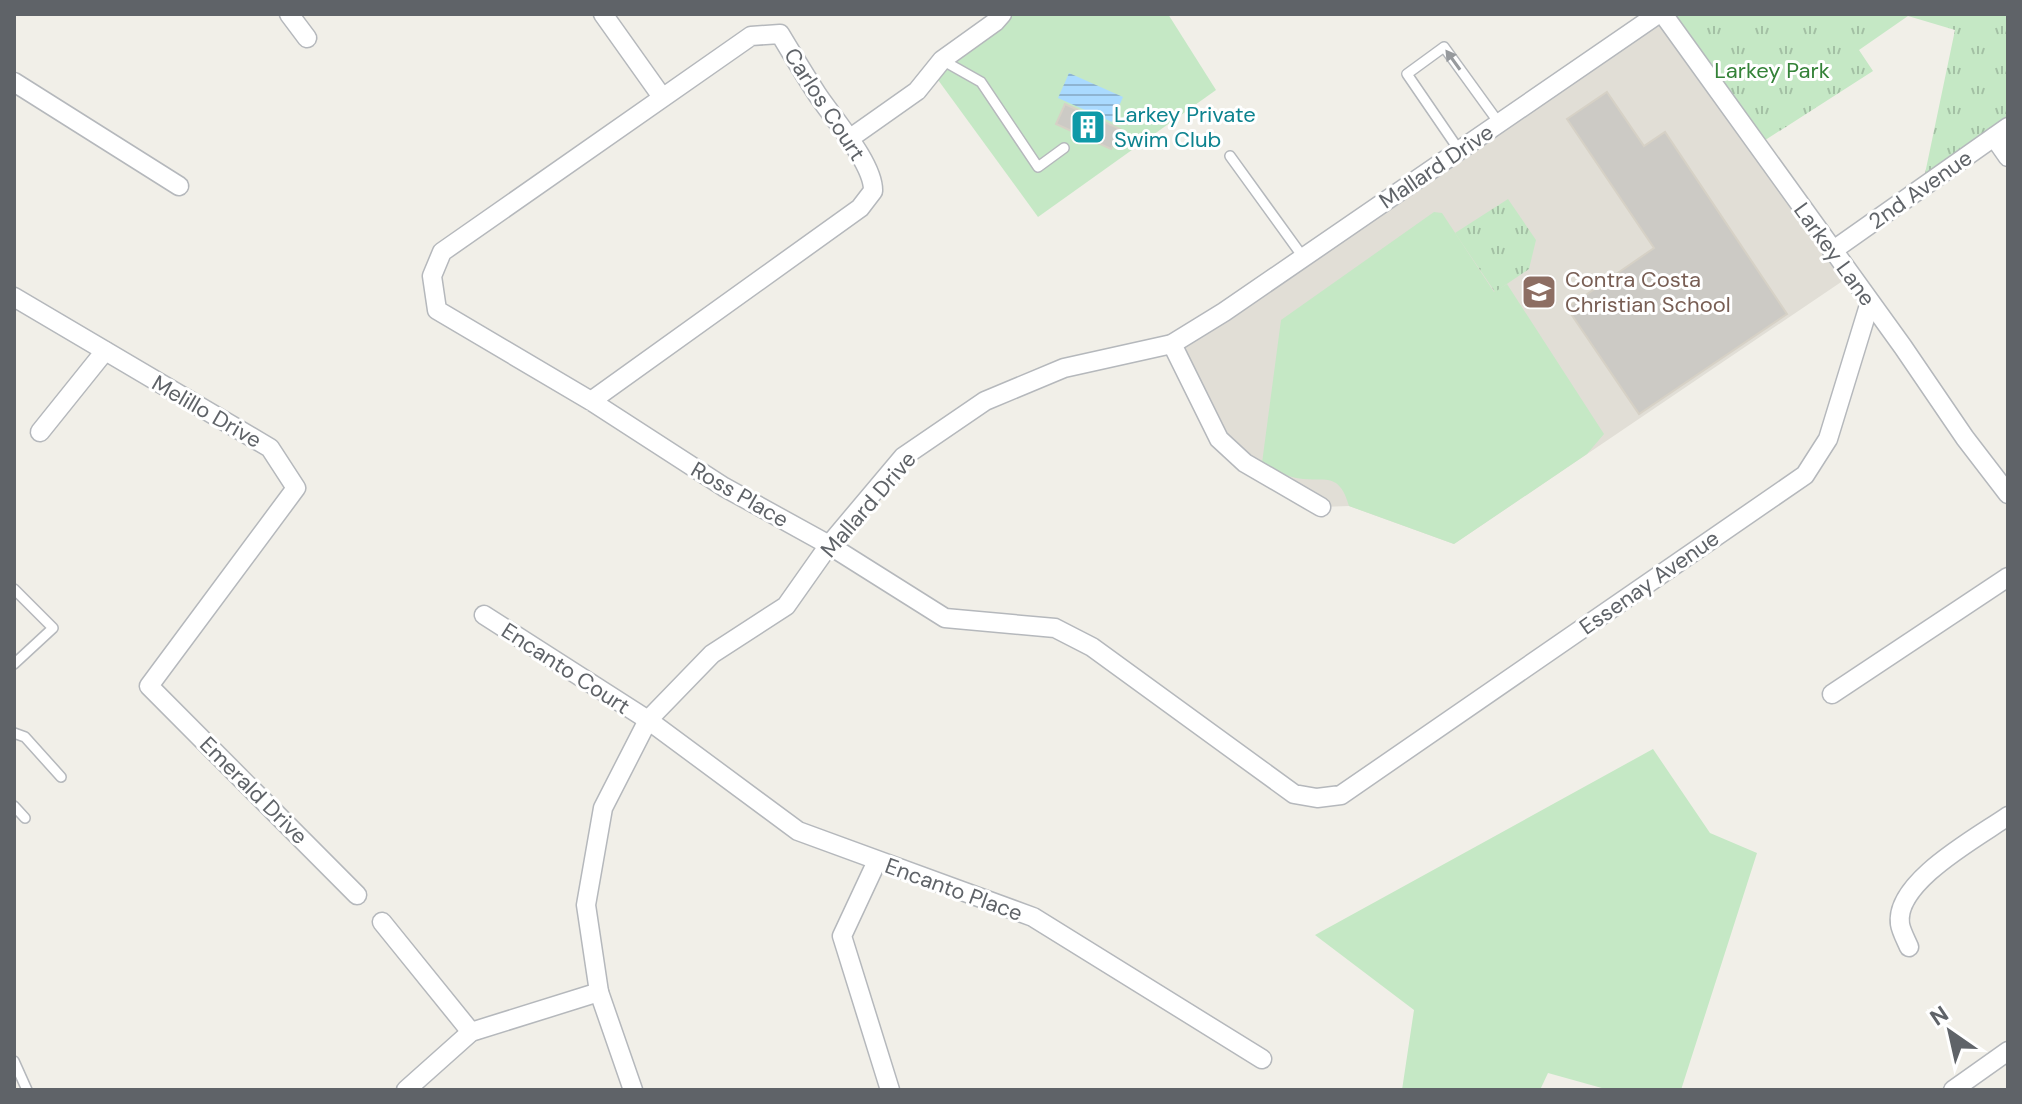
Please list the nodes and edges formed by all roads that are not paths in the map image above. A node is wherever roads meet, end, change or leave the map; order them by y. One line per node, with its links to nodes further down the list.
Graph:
1 (289, 14): 5 (street)
2 (603, 14): 8 (street)
3 (1002, 14): 6 (street)
4 (1660, 14): 9 (street, Mallard Drive); 17 (street, Larkey Lane)
5 (307, 38)
6 (942, 60): 11 (street); 12 (lane)
7 (14, 82): 16 (street)
8 (662, 97): 11 (street, Carlos Court); 21 (street, Carlos Court)
9 (1499, 123): 13 (street, Mallard Drive); 13 (lane, one-way to 13)
10 (2001, 132): 15 (street); 17 (street, 2nd Avenue)
11 (849, 139): 24 (street, Carlos Court)
12 (1064, 148)
13 (1459, 150): 18 (street, Mallard Drive)
14 (1230, 156): 18 (lane)
15 (2008, 157)
16 (179, 186)
17 (1832, 251): 20 (street, Larkey Lane)
18 (1303, 257): 22 (street, Mallard Drive)
19 (14, 297): 23 (street, Melillo Drive)
20 (1870, 302): 26 (street, Larkey Lane); 38 (street, Essenay Avenue)
21 (437, 310): 24 (street, Ross Place)
22 (1172, 344): 27 (street); 28 (street, Mallard Drive)
23 (105, 351): 25 (street); 33 (street, Melillo Drive)
24 (591, 401): 28 (street, Ross Place)
25 (40, 432)
26 (2008, 494)
27 (1321, 507)
28 (829, 545): 35 (street, Mallard Drive); 38 (street, Ross Place)
29 (2008, 577): 34 (street)
30 (14, 589): 32 (lane)
31 (484, 615): 35 (street, Encanto Court)
32 (14, 664)
33 (149, 686): 43 (street, Emerald Drive)
34 (1832, 694)
35 (648, 720): 42 (street, Encanto Place); 46 (street, Mallard Drive)
36 (14, 733): 37 (lane)
37 (61, 777)
38 (1341, 795)
39 (14, 806): 41 (lane)
40 (2008, 816): 45 (street)
41 (25, 818)
42 (877, 861): 49 (street, Encanto Place); 54 (street)
43 (357, 895)
44 (382, 922): 47 (street)
45 (1909, 947)
46 (599, 992): 47 (street); 53 (street, Mallard Drive)
47 (471, 1032): 52 (street)
48 (2008, 1051): 55 (street)
49 (1262, 1059)
50 (14, 1061): 51 (lane)
51 (27, 1090)
52 (406, 1090)
53 (633, 1090)
54 (890, 1090)
55 (1953, 1090)

